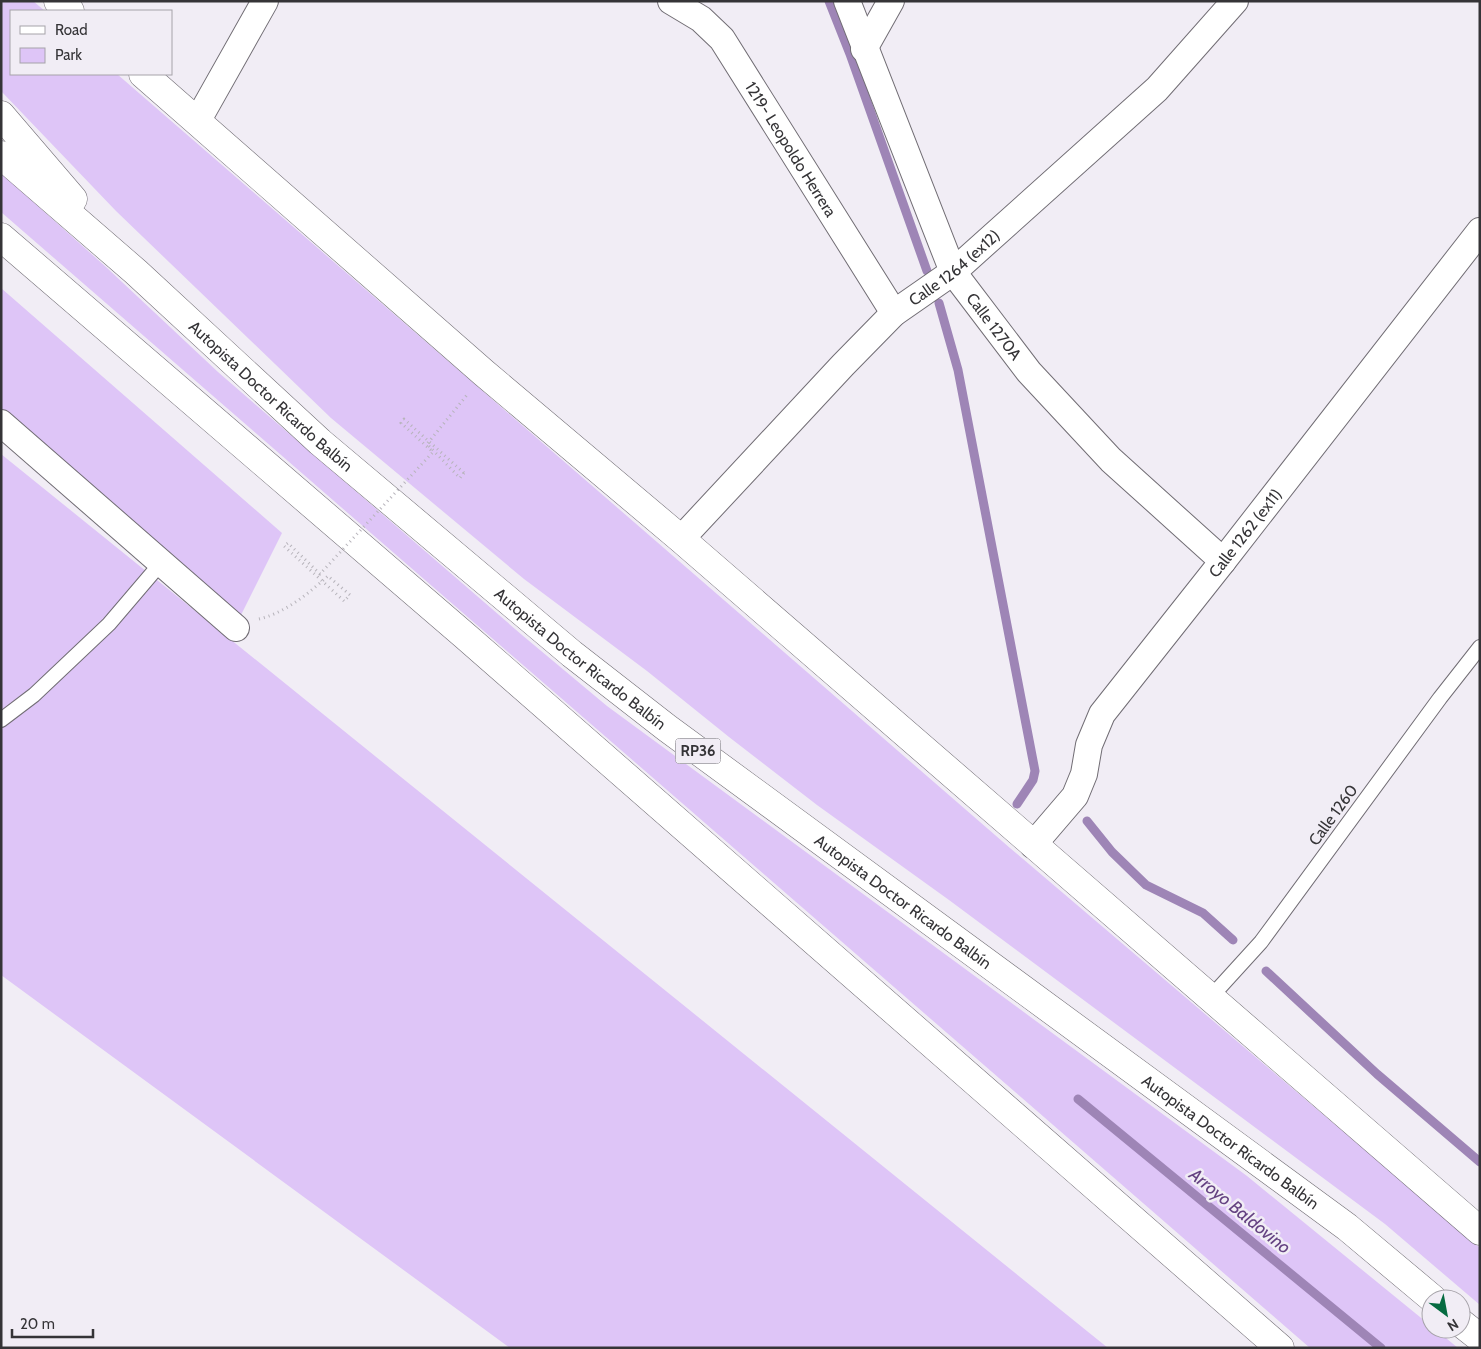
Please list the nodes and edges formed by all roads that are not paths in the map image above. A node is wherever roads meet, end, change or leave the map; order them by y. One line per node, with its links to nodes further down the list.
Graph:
1 (58, 1): 7 (main road)
2 (265, 1): 11 (street)
3 (671, 1): 17 (street, 1219- Leopoldo Herrera)
4 (847, 1): 8 (street, Calle 1270A)
5 (891, 1): 8 (street)
6 (1235, 1): 16 (street, Calle 1264 (ex12))
7 (69, 10)
8 (864, 49): 16 (street, Calle 1270A)
9 (144, 75): 11 (main road)
10 (1, 115): 15 (main road)
11 (198, 120): 19 (main road)
12 (1, 155): 15 (main road, Autopista Doctor Ricardo Balbín / RP36)
13 (1480, 232): 20 (street, Calle 1262 (ex11))
14 (1, 237): 29 (main road)
15 (136, 272): 28 (main road, Autopista Doctor Ricardo Balbín / RP36)
16 (953, 272): 17 (street, Calle 1264 (ex12)); 20 (street, Calle 1270A)
17 (894, 313): 19 (street, Calle 1264 (ex12))
18 (1, 423): 21 (street)
19 (681, 540): 25 (main road)
20 (1224, 561): 25 (street, Calle 1262 (ex11))
21 (161, 563): 22 (street); 24 (lane)
22 (236, 628)
23 (1480, 647): 26 (lane, Calle 1260)
24 (1, 720)
25 (1033, 845): 26 (main road)
26 (1210, 998): 27 (main road)
27 (1480, 1231)
28 (1421, 1289)
29 (1280, 1348)

